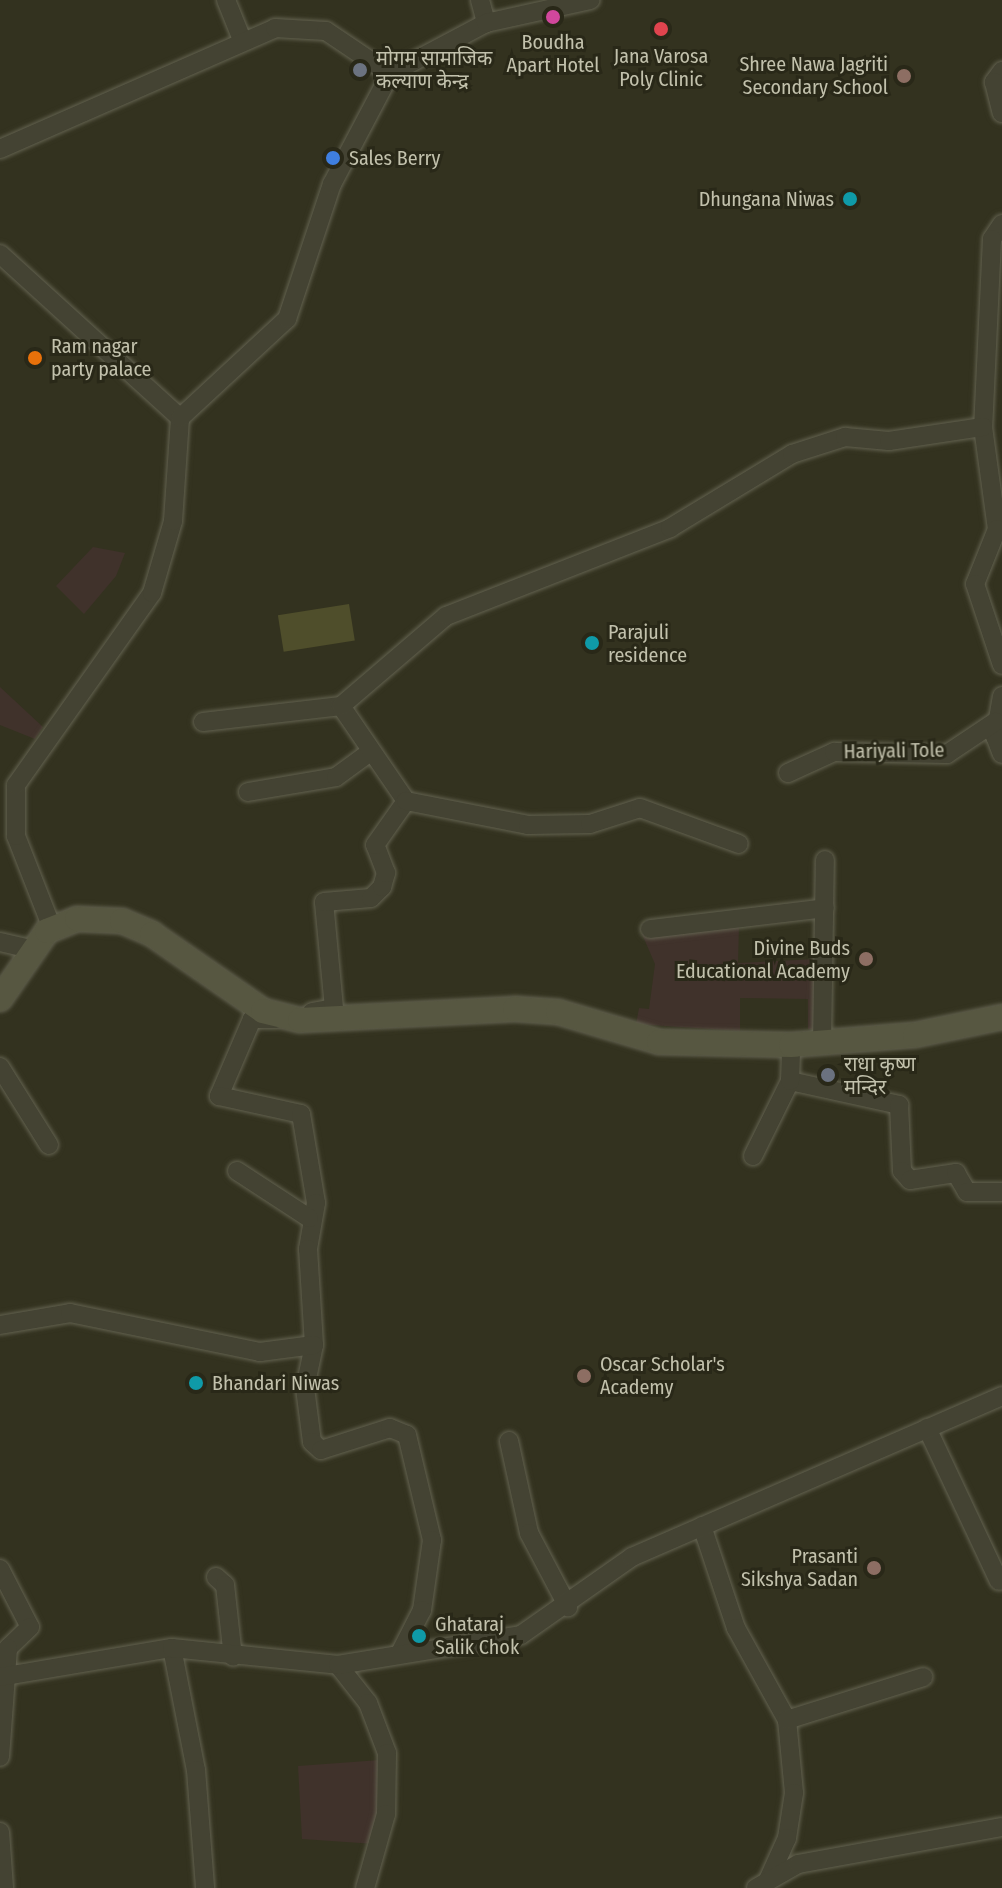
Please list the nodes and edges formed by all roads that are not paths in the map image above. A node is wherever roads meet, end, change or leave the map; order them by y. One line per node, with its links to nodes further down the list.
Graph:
1 (226, 0): 5 (street)
2 (480, 0): 4 (street)
3 (590, 0): 4 (street)
4 (486, 23): 7 (street)
5 (241, 37): 7 (street); 9 (street)
6 (1002, 71): 8 (street)
7 (390, 74): 12 (street)
8 (1002, 113)
9 (1, 146)
10 (1002, 224): 13 (street)
11 (0, 254): 12 (street)
12 (180, 418): 23 (street)
13 (983, 427): 14 (street); 17 (street)
14 (993, 624): 15 (street)
15 (1002, 665)
16 (1002, 696): 19 (street)
17 (341, 706): 18 (street); 20 (street)
18 (203, 722)
19 (995, 722): 21 (street); 22 (street, Hariyali Tole)
20 (370, 752): 24 (street); 25 (street)
21 (1002, 754)
22 (788, 773)
23 (8, 782): 29 (street)
24 (248, 792)
25 (406, 801): 26 (street); 35 (street)
26 (739, 844)
27 (825, 860): 28 (street)
28 (825, 908): 30 (street); 36 (street)
29 (52, 928): 32 (main road); 35 (main road)
30 (650, 929)
31 (0, 942): 32 (street)
32 (36, 950): 33 (main road)
33 (0, 999)
34 (1002, 1017): 36 (main road)
35 (297, 1018): 37 (main road); 44 (street)
36 (822, 1043): 37 (main road)
37 (791, 1045): 39 (street)
38 (0, 1067): 40 (street)
39 (790, 1081): 41 (street); 43 (street)
40 (49, 1145)
41 (753, 1156)
42 (237, 1171): 44 (street)
43 (1002, 1192)
44 (309, 1218): 46 (street)
45 (0, 1325): 46 (street)
46 (314, 1345): 56 (street)
47 (1002, 1396): 48 (street)
48 (927, 1428): 50 (street); 53 (street)
49 (509, 1441): 54 (street)
50 (702, 1526): 54 (street); 61 (street)
51 (0, 1569): 59 (street)
52 (216, 1577): 57 (street)
53 (999, 1581)
54 (568, 1607): 56 (street)
55 (172, 1648): 57 (street); 59 (street); 67 (street)
56 (400, 1653): 58 (street)
57 (233, 1657): 58 (street)
58 (338, 1665): 68 (street)
59 (2, 1677): 62 (street)
60 (923, 1677): 61 (street)
61 (787, 1720): 65 (street)
62 (0, 1757)
63 (1002, 1827): 65 (street)
64 (0, 1832): 66 (street)
65 (762, 1884)
66 (4, 1888)
67 (205, 1888)
68 (365, 1888)

